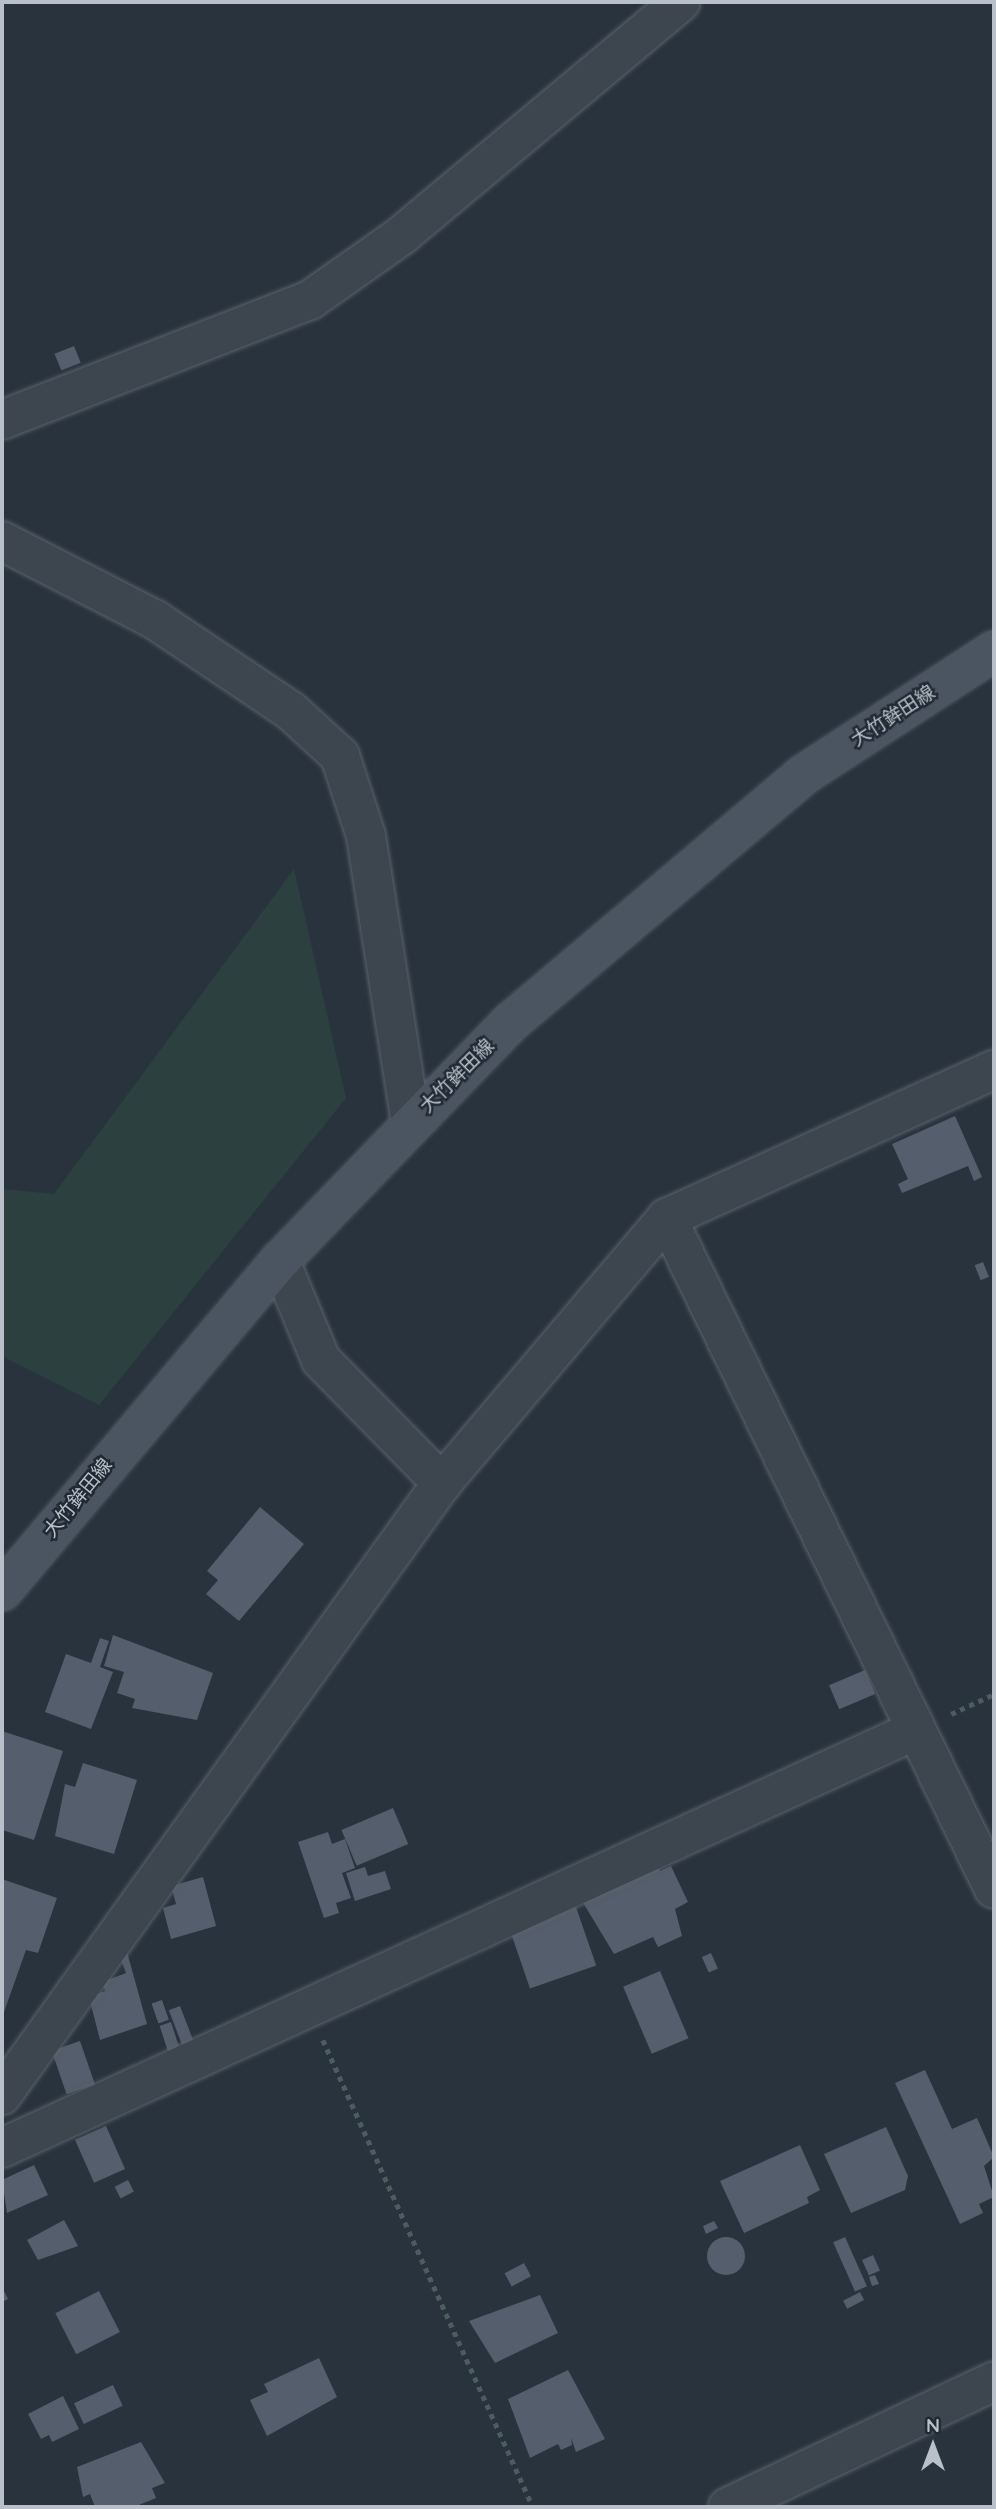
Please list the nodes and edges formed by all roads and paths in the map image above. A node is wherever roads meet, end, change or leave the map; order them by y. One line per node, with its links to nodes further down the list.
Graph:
1 (681, 2): 2 (street)
2 (2, 420)
3 (2, 541): 6 (street)
4 (994, 651): 6 (main road, 大竹鉾田線)
5 (994, 1070): 7 (street)
6 (411, 1122): 8 (main road, 大竹鉾田線)
7 (667, 1218): 9 (street); 12 (street)
8 (280, 1261): 9 (street); 10 (main road, 大竹鉾田線)
9 (442, 1483): 15 (street)
10 (2, 1591)
11 (994, 1694): 12 (path)
12 (916, 1730): 13 (street); 14 (street)
13 (994, 1889)
14 (309, 2007): 16 (street); 18 (path)
15 (2, 2095)
16 (2, 2147)
17 (994, 2381): 19 (street)
18 (533, 2507)
19 (728, 2507)

